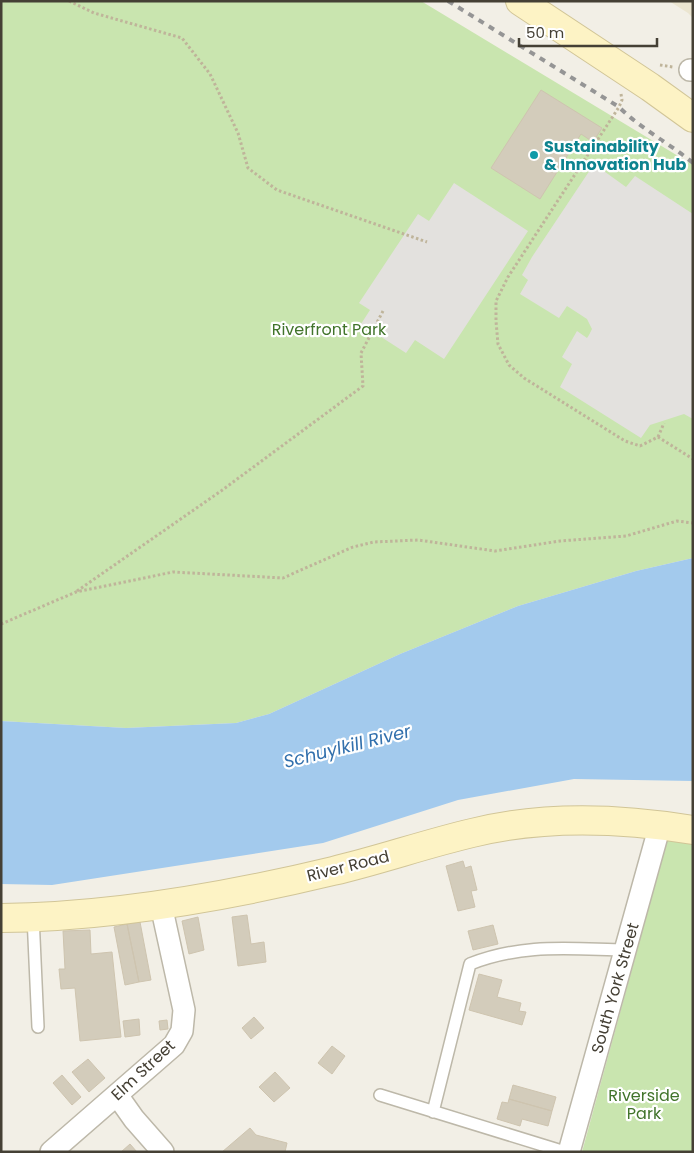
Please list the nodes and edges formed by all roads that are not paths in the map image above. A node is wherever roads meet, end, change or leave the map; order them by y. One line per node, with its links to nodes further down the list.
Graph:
1 (520, 1): 2 (street)
2 (693, 118)
3 (660, 825): 4 (street, River Road); 5 (street, River Road); 8 (street, South York Street)
4 (693, 830)
5 (161, 905): 6 (street, River Road); 10 (street, Elm Street)
6 (33, 916): 7 (street, River Road); 9 (lane)
7 (1, 918)
8 (626, 950): 12 (lane); 16 (street, South York Street)
9 (38, 1027)
10 (117, 1095): 13 (street, Elm Street); 14 (street)
11 (380, 1095): 12 (lane)
12 (433, 1112): 15 (lane)
13 (51, 1152)
14 (163, 1152)
15 (565, 1152)
16 (569, 1152)

